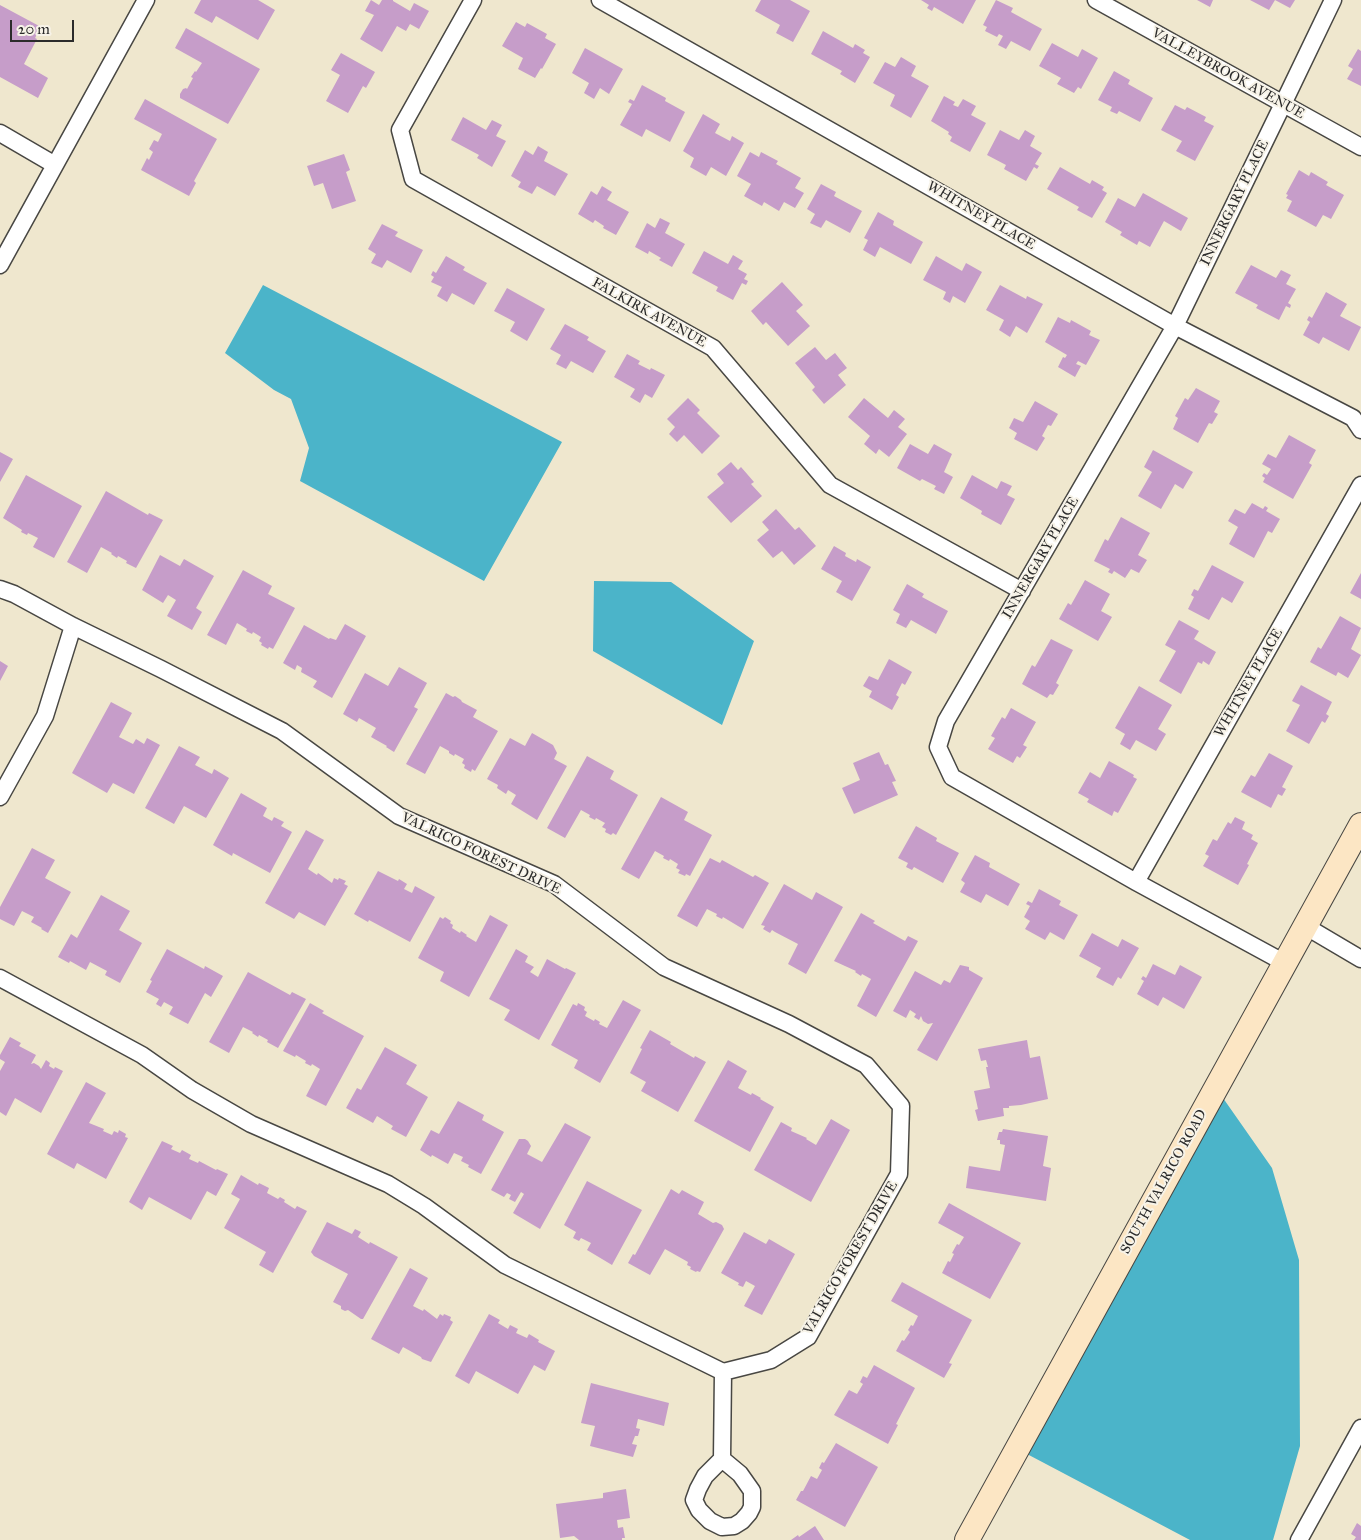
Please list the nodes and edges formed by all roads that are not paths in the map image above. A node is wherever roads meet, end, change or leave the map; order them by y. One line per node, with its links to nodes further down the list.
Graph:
1 (146, 0): 9 (street)
2 (473, 0): 15 (street, FALKIRK AVENUE)
3 (600, 0): 11 (street, WHITNEY PLACE)
4 (1096, 0): 6 (street, VALLEYBROOK AVENUE)
5 (1333, 0): 6 (street, INNERGARY PLACE)
6 (1283, 104): 8 (street, VALLEYBROOK AVENUE); 11 (street, INNERGARY PLACE)
7 (0, 133): 9 (street)
8 (1361, 147)
9 (55, 165): 10 (street)
10 (0, 265)
11 (1175, 326): 12 (street, WHITNEY PLACE); 15 (street, INNERGARY PLACE)
12 (1361, 430)
13 (1361, 485): 19 (street, WHITNEY PLACE)
14 (0, 589): 16 (street, VALRICO FOREST DRIVE)
15 (1022, 591): 19 (street, INNERGARY PLACE)
16 (73, 626): 17 (street); 24 (street, VALRICO FOREST DRIVE)
17 (0, 797)
18 (1361, 825): 20 (street, SOUTH VALRICO ROAD)
19 (1136, 882): 22 (street, INNERGARY PLACE)
20 (1304, 926): 21 (street); 22 (street, SOUTH VALRICO ROAD)
21 (1361, 959)
22 (1285, 963): 27 (street, SOUTH VALRICO ROAD)
23 (0, 978): 24 (street)
24 (723, 1372): 26 (street)
25 (1361, 1428): 28 (street)
26 (722, 1459)
27 (967, 1540)
28 (1299, 1540)

